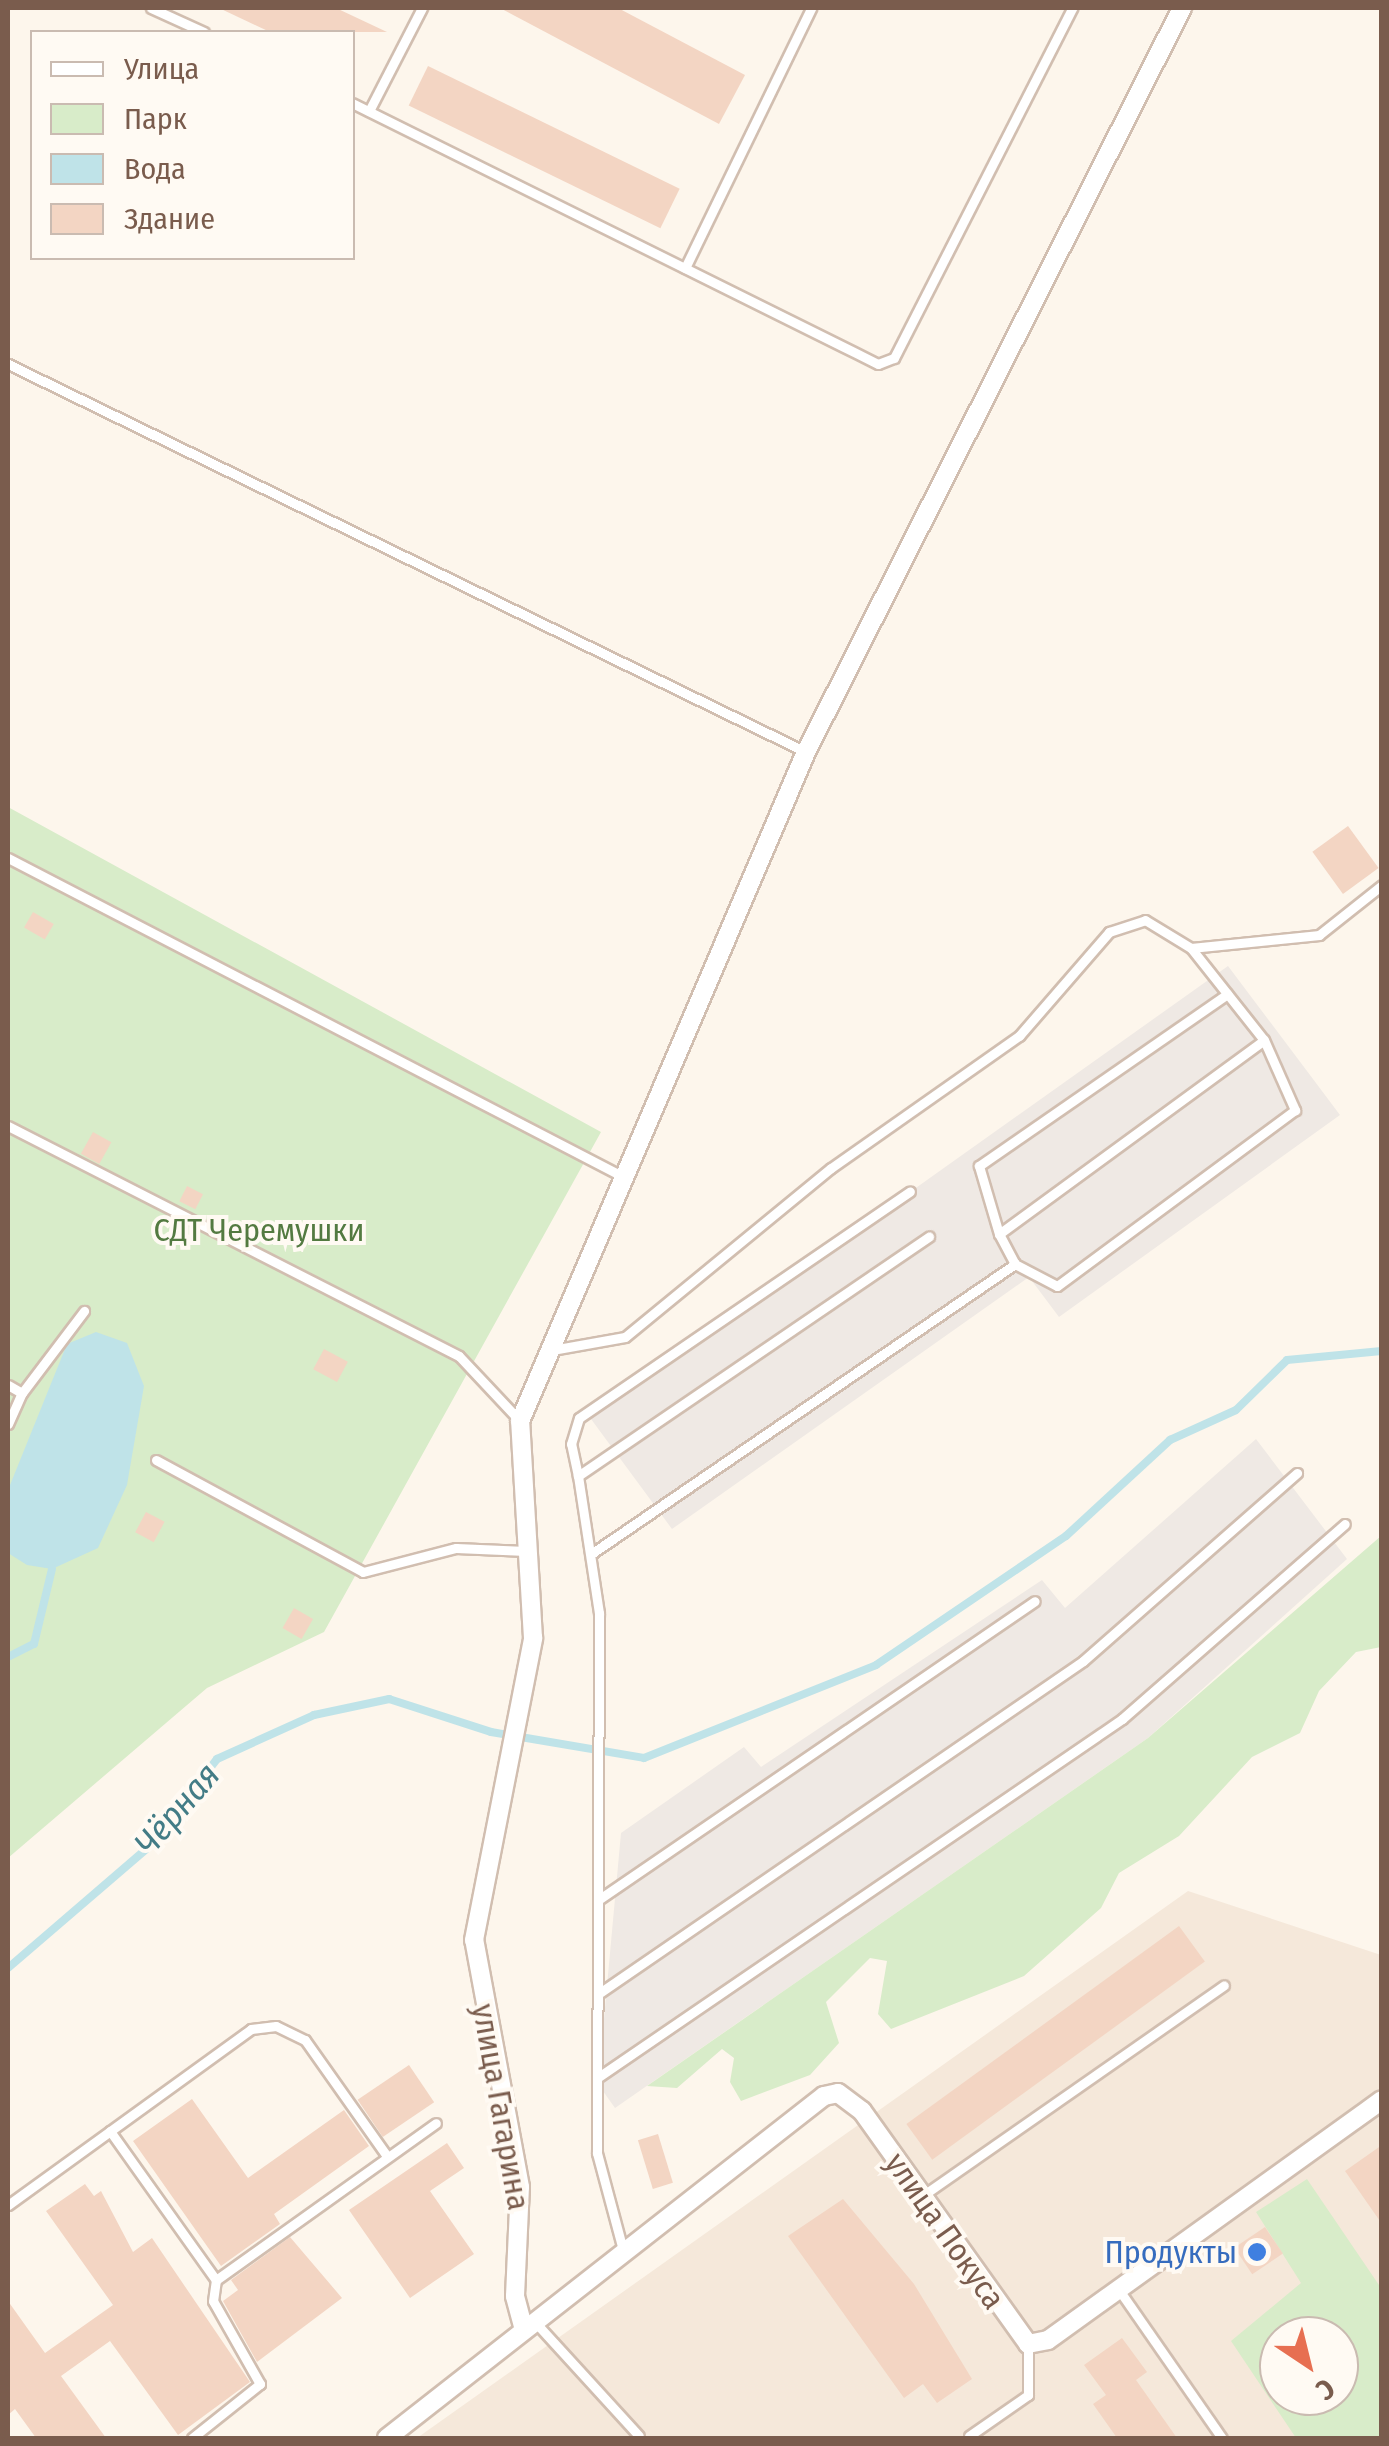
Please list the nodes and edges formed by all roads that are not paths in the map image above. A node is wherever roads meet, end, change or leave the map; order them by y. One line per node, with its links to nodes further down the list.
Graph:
1 (151, 8): 6 (lane)
2 (422, 8): 8 (lane)
3 (811, 8): 9 (lane)
4 (1072, 8): 9 (lane)
5 (1182, 8): 11 (street)
6 (200, 30)
7 (355, 104): 8 (lane)
8 (369, 111): 9 (lane)
9 (685, 268)
10 (8, 364): 11 (lane)
11 (806, 752): 18 (street)
12 (8, 858): 18 (lane)
13 (1382, 885): 14 (lane)
14 (1190, 948): 15 (lane); 24 (lane)
15 (1227, 994): 16 (lane); 20 (lane)
16 (1264, 1040): 20 (lane); 22 (lane)
17 (8, 1126): 27 (lane)
18 (624, 1177): 24 (street)
19 (910, 1191): 31 (lane)
20 (999, 1234): 22 (lane)
21 (928, 1238): 31 (lane)
22 (1015, 1264): 34 (lane)
23 (84, 1311): 26 (lane)
24 (552, 1350): 27 (street)
25 (8, 1385): 26 (lane)
26 (22, 1393): 28 (lane)
27 (520, 1421): 33 (street, улица Гагарина)
28 (8, 1424)
29 (156, 1460): 33 (lane)
30 (1297, 1473): 38 (lane)
31 (578, 1476): 34 (lane)
32 (1344, 1524): 39 (lane)
33 (528, 1551): 49 (street, улица Гагарина)
34 (592, 1554): 36 (lane)
35 (1035, 1601): 36 (lane)
36 (598, 1900): 38 (lane)
37 (1224, 1985): 44 (lane)
38 (598, 1994): 39 (lane)
39 (598, 2078): 46 (lane)
40 (1382, 2100): 48 (street, улица Покуса)
41 (436, 2123): 43 (lane)
42 (110, 2132): 43 (lane); 45 (lane); 47 (lane)
43 (386, 2155): 47 (lane)
44 (920, 2197): 46 (street, улица Покуса); 50 (street, улица Покуса)
45 (8, 2205)
46 (624, 2250): 49 (street, улица Покуса)
47 (216, 2280): 53 (lane)
48 (1118, 2288): 50 (street, улица Покуса); 55 (lane)
49 (529, 2326): 51 (lane); 54 (street)
50 (1028, 2344): 52 (lane)
51 (639, 2436)
52 (969, 2436)
53 (192, 2438)
54 (387, 2438)
55 (1222, 2438)

